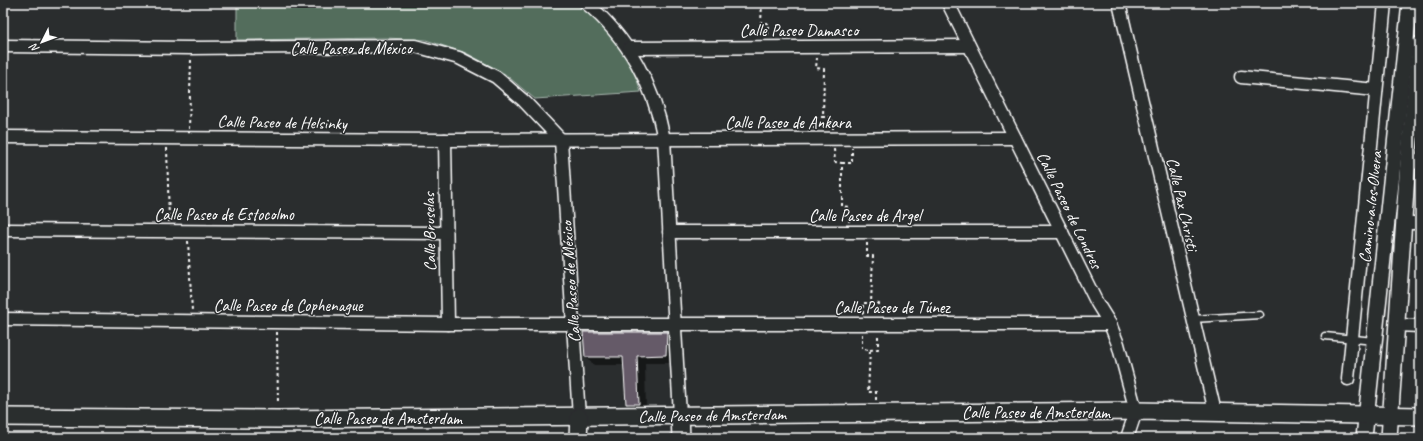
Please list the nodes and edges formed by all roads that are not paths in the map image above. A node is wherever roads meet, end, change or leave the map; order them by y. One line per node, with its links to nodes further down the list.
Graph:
1 (586, 3): 9 (street)
2 (948, 3): 8 (street, Calle Paseo de Londres)
3 (1119, 3): 27 (street, Calle Pax Christi)
4 (1385, 3): 11 (street)
5 (1410, 3): 36 (street, Camino a los Olvera)
6 (1420, 44): 18 (street, Camino a los Olvera)
7 (3, 46): 16 (street, Calle Paseo de México)
8 (969, 46): 9 (street, Calle Paseo Damasco); 13 (street, Calle Paseo de Londres)
9 (629, 48): 14 (street)
10 (1241, 77): 11 (street)
11 (1376, 90): 35 (street)
12 (3, 137): 15 (street, Calle Paseo de Helsinky)
13 (1015, 138): 14 (street, Calle Paseo de Ankara); 23 (street, Calle Paseo de Londres)
14 (664, 139): 16 (street, Calle Paseo de Ankara); 22 (street)
15 (444, 140): 16 (street, Calle Paseo de Helsinky); 24 (street, Calle Bruselas)
16 (561, 140): 28 (street, Calle Paseo de México)
17 (1420, 159): 18 (street)
18 (1407, 167): 19 (street, Camino a los Olvera)
19 (1403, 223): 20 (street); 32 (street, Camino a los Olvera)
20 (1420, 223)
21 (3, 230): 24 (street, Calle Paseo de Estocolmo)
22 (669, 232): 23 (street, Calle Paseo de Argel); 31 (street)
23 (1062, 232): 30 (street, Calle Paseo de Londres)
24 (446, 233): 29 (street, Calle Bruselas)
25 (1260, 315): 27 (lane)
26 (3, 319): 29 (street, Calle Paseo de Cophenague)
27 (1193, 319): 39 (street, Calle Pax Christi)
28 (573, 323): 29 (street, Calle Paseo de Cophenague); 31 (street, Calle Paseo de Túnez); 45 (street, Calle Paseo de México)
29 (448, 324)
30 (1110, 324): 31 (street, Calle Paseo de Túnez); 38 (street, Calle Paseo de Londres)
31 (675, 325): 40 (street)
32 (1397, 325): 33 (street); 42 (street, Camino a los Olvera)
33 (1420, 326)
34 (1325, 336): 35 (lane)
35 (1352, 340): 36 (lane); 37 (street)
36 (1375, 341): 41 (street, Camino a los Olvera)
37 (1348, 379)
38 (1136, 411): 39 (main road, Calle Paseo de Amsterdam); 40 (main road, Calle Paseo de Amsterdam); 48 (street)
39 (1215, 412): 41 (main road, Calle Paseo de Amsterdam)
40 (680, 415): 45 (main road, Calle Paseo de Amsterdam); 47 (main road)
41 (1367, 415): 42 (main road, Calle Paseo de Amsterdam); 49 (street, Camino a los Olvera)
42 (1391, 416): 43 (main road, Calle Paseo de Amsterdam); 50 (street, Camino a los Olvera)
43 (1420, 416)
44 (3, 417): 45 (main road, Calle Paseo de Amsterdam)
45 (579, 417): 46 (main road, Calle Paseo de México)
46 (578, 438)
47 (681, 438)
48 (1127, 438)
49 (1364, 438)
50 (1390, 438)

